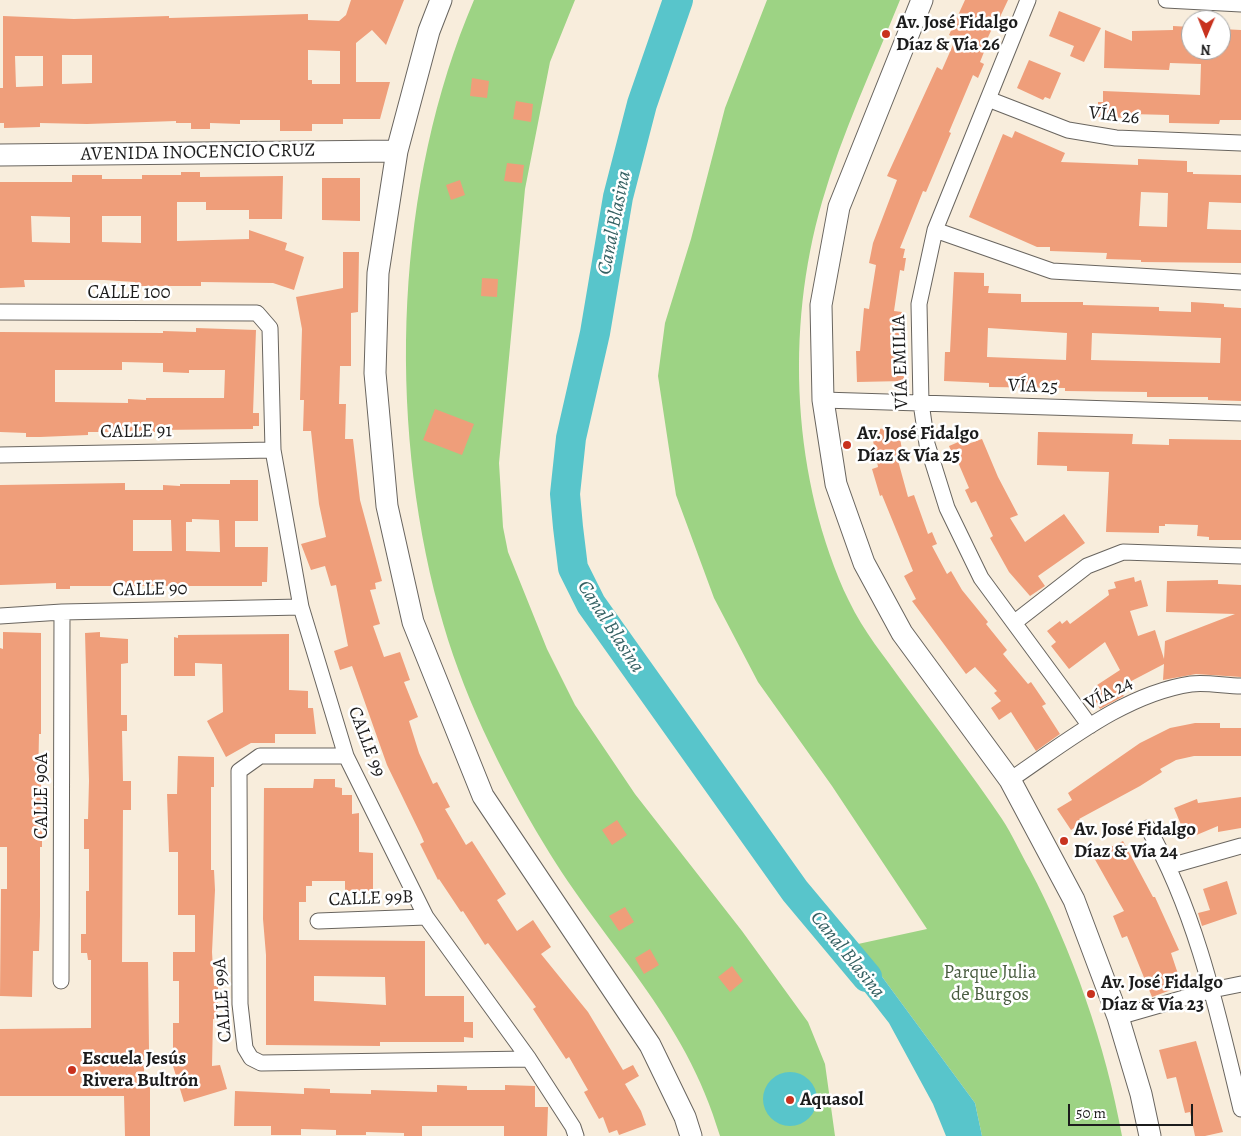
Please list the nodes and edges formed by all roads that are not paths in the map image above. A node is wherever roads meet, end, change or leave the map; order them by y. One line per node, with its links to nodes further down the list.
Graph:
1 (441, 0): 8 (street)
2 (922, 0): 14 (street)
3 (1028, 0): 6 (street, VÍA EMILIA)
4 (1166, 0): 5 (street)
5 (1241, 4)
6 (988, 99): 7 (street, VÍA 26); 10 (street, VÍA EMILIA)
7 (1241, 143)
8 (397, 151): 9 (street, AVENIDA INOCENCIO CRUZ); 40 (street)
9 (0, 155)
10 (935, 230): 11 (street); 15 (street, VÍA EMILIA)
11 (1241, 282)
12 (0, 312): 13 (street, CALLE 100)
13 (258, 313): 17 (street, CALLE 99)
14 (823, 400): 15 (street, VÍA 25); 27 (street)
15 (921, 403): 16 (street, VÍA 25); 23 (street, VÍA EMILIA)
16 (1241, 413)
17 (273, 450): 18 (street, CALLE 91); 20 (street, CALLE 99)
18 (0, 454)
19 (1241, 556): 23 (street)
20 (301, 607): 21 (street, CALLE 90); 26 (street, CALLE 99)
21 (62, 612): 22 (street, CALLE 90); 33 (street, CALLE 90A)
22 (0, 616)
23 (1015, 622): 25 (street, VÍA EMILIA)
24 (1241, 686): 25 (street, VÍA 24)
25 (1090, 726): 27 (street, VÍA 24)
26 (346, 756): 31 (street, CALLE 99); 37 (street, CALLE 99A)
27 (1010, 780): 36 (street)
28 (1148, 828): 30 (street)
29 (1241, 846): 30 (street)
30 (1170, 866): 35 (street)
31 (426, 917): 32 (street, CALLE 99B); 37 (street, CALLE 99)
32 (318, 920)
33 (61, 981)
34 (1241, 984): 35 (street)
35 (1212, 990): 36 (street); 38 (street)
36 (1118, 1017): 41 (street)
37 (528, 1060): 39 (street, CALLE 99)
38 (1241, 1110)
39 (576, 1136)
40 (691, 1136)
41 (1150, 1136)

